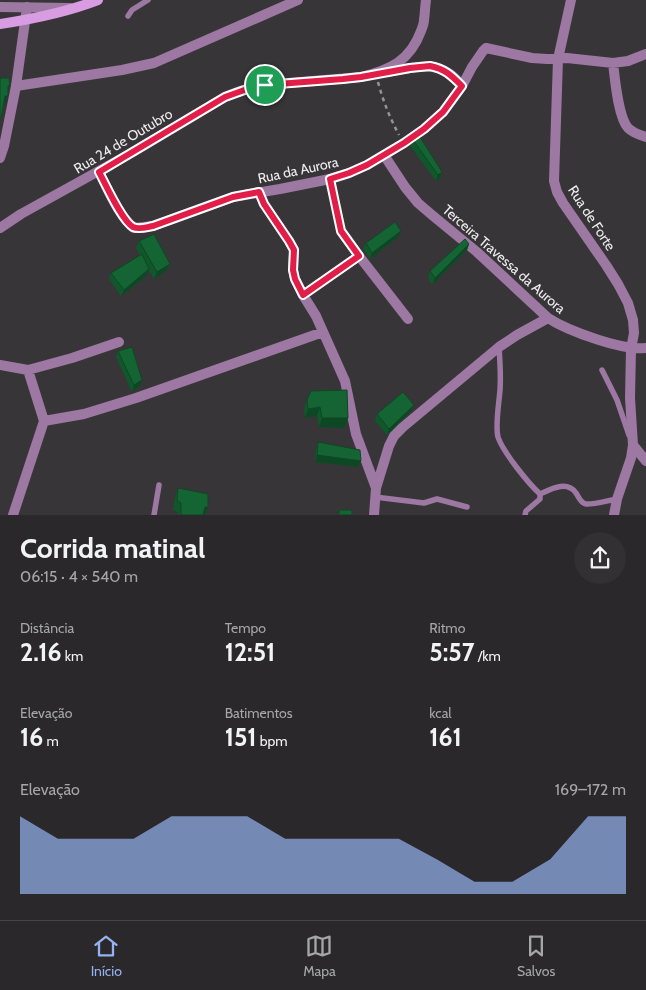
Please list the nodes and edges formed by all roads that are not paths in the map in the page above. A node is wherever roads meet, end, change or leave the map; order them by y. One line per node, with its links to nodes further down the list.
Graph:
1 (98, 0): 8 (main road)
2 (148, 0): 9 (lane)
3 (298, 0): 16 (street)
4 (426, 0): 15 (street, Rua 24 de Outubro)
5 (571, 0): 13 (street, Rua de Forte)
6 (0, 7): 7 (street)
7 (27, 7): 8 (street); 10 (street)
8 (74, 8): 10 (main road)
9 (128, 16)
10 (26, 20): 11 (main road); 16 (street)
11 (0, 24)
12 (646, 54): 14 (street)
13 (558, 59): 14 (street); 17 (street, Rua da Aurora); 33 (street, Rua de Forte)
14 (613, 63): 18 (street)
15 (376, 74): 17 (street); 21 (street, Rua 24 de Outubro)
16 (16, 86): 20 (street)
17 (462, 86): 19 (street, Rua da Aurora)
18 (646, 137)
19 (384, 155): 22 (street, Rua da Aurora); 28 (street, Terceira Travessa da Aurora)
20 (0, 158)
21 (99, 172): 22 (street, Rua da Aurora); 23 (street, Rua 24 de Outubro)
22 (259, 192): 26 (street)
23 (0, 228)
24 (341, 231): 25 (street)
25 (359, 256): 26 (street); 27 (street)
26 (303, 295): 29 (street)
27 (408, 318)
28 (548, 318): 31 (street); 33 (street, Terceira Travessa da Aurora)
29 (323, 332): 37 (street); 41 (street)
30 (119, 342): 35 (street)
31 (500, 347): 41 (street); 42 (lane)
32 (646, 348): 33 (street)
33 (631, 349): 38 (street, Rua de Forte)
34 (0, 365): 35 (street)
35 (28, 370): 37 (street)
36 (602, 370): 38 (lane)
37 (44, 422): 45 (street)
38 (633, 445): 39 (street); 43 (street)
39 (646, 461)
40 (159, 485): 46 (lane)
41 (376, 493): 44 (lane); 47 (street)
42 (540, 494): 43 (lane); 48 (lane)
43 (617, 499): 49 (street)
44 (467, 507)
45 (13, 515)
46 (154, 515)
47 (374, 515)
48 (524, 515)
49 (614, 515)

